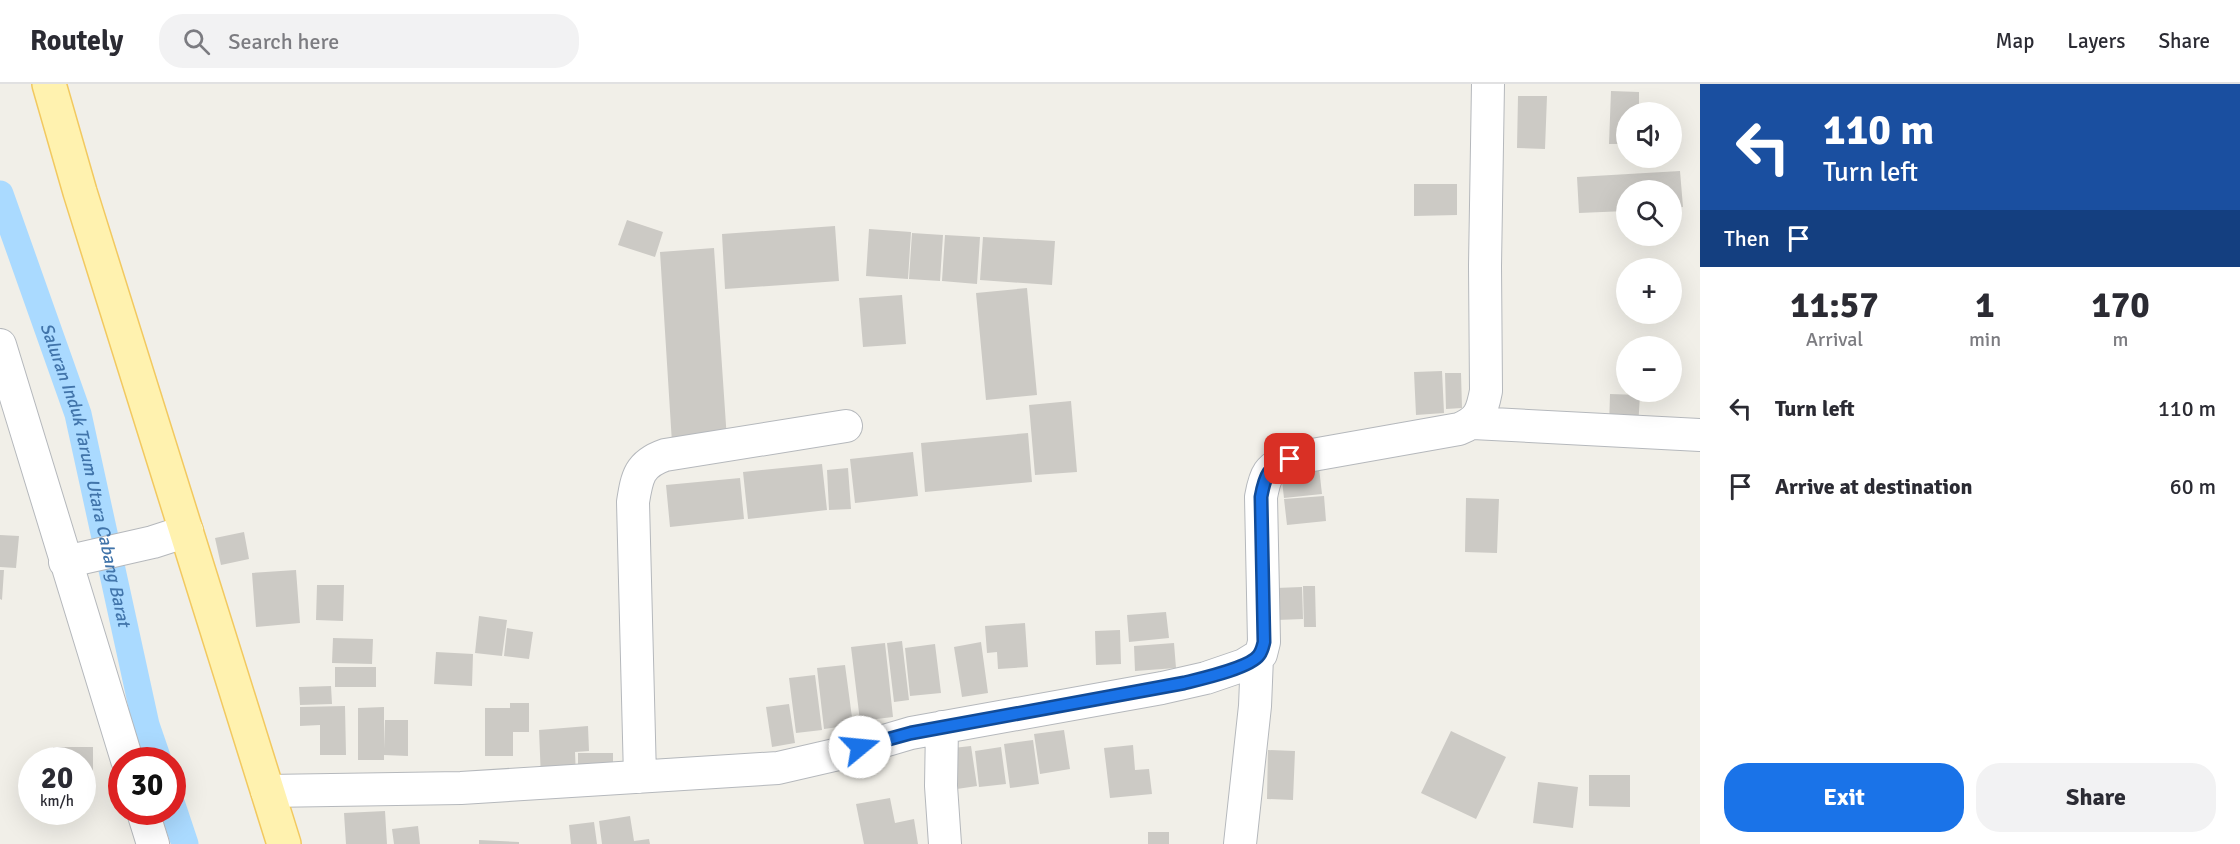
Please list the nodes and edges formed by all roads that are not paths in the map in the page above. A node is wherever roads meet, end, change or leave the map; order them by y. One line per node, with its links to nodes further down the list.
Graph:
1 (49, 84): 7 (main road)
2 (1488, 84): 4 (street)
3 (0, 345): 8 (street)
4 (1473, 423): 6 (street); 9 (street)
5 (846, 426): 12 (street)
6 (1700, 435)
7 (187, 531): 8 (street); 13 (main road)
8 (72, 561): 11 (street)
9 (1257, 657): 10 (street); 18 (street)
10 (942, 727): 12 (street); 17 (street)
11 (123, 747)
12 (640, 777): 13 (street)
13 (267, 791): 16 (main road)
14 (147, 825): 15 (street)
15 (153, 844)
16 (284, 844)
17 (945, 844)
18 (1240, 844)

